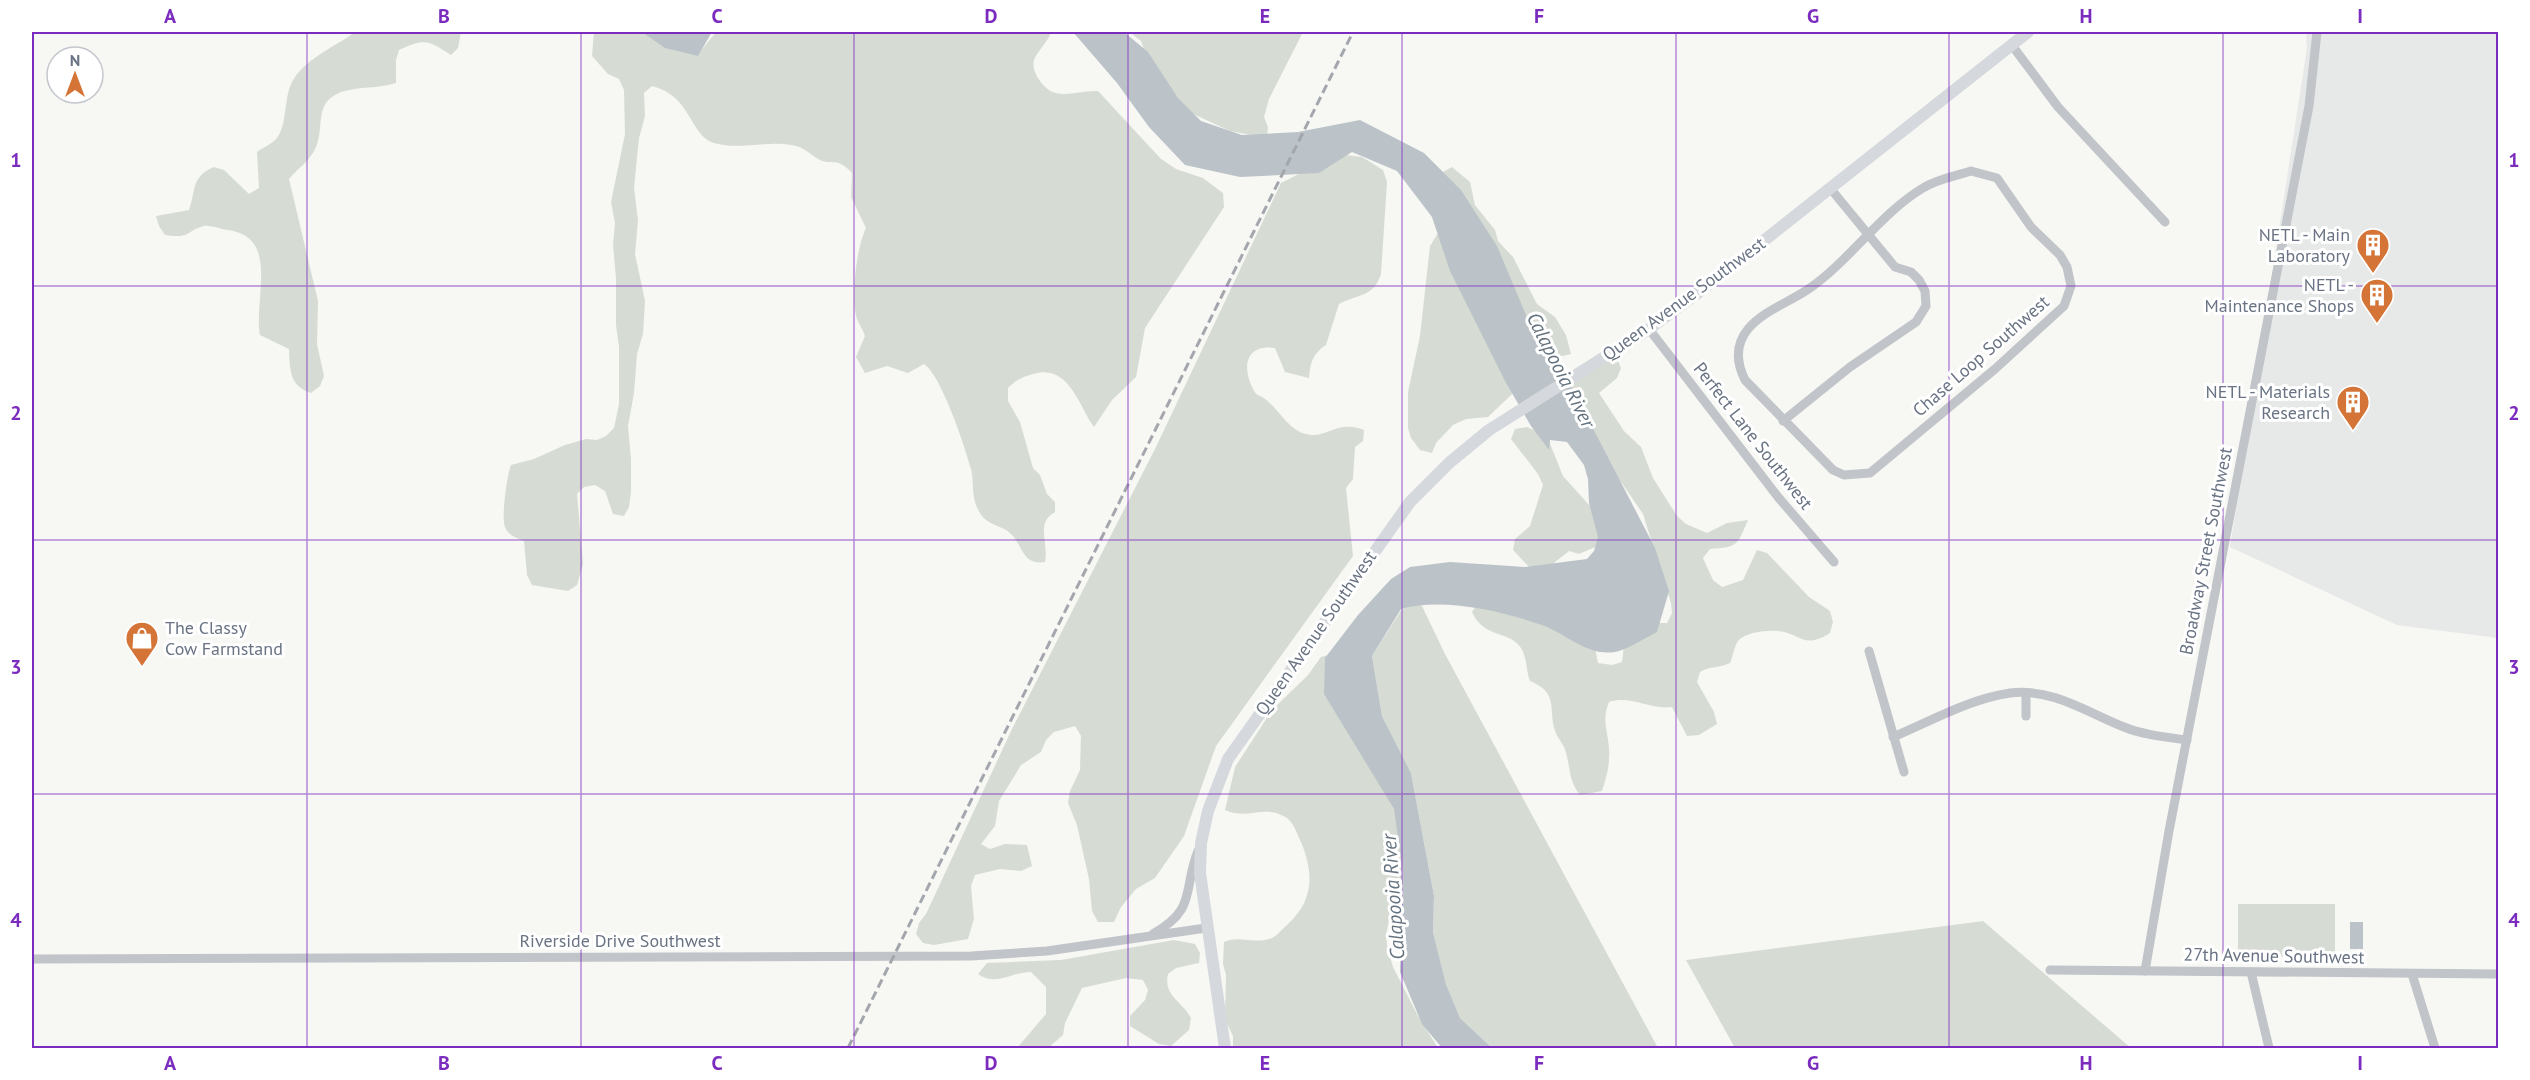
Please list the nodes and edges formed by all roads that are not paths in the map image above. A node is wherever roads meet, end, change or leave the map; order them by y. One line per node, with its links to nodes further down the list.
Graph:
1 (2028, 32): 3 (main road, Queen Avenue Southwest)
2 (2317, 32): 14 (street, Broadway Street Southwest)
3 (2011, 44): 4 (main road, Queen Avenue Southwest); 5 (street)
4 (1830, 188): 6 (street); 7 (main road, Queen Avenue Southwest)
5 (2165, 222)
6 (1868, 236): 8 (street, Chase Loop Southwest); 8 (street); 8 (street, Chase Loop Southwest)
7 (1649, 329): 9 (street, Perfect Lane Southwest); 16 (main road, Queen Avenue Southwest)
8 (1783, 421)
9 (1834, 562)
10 (1869, 651): 13 (street)
11 (2026, 694): 12 (street); 13 (street); 14 (street)
12 (2026, 716)
13 (1893, 737): 15 (street)
14 (2187, 740): 21 (street, Broadway Street Southwest)
15 (1904, 772)
16 (1201, 843): 17 (main road, Queen Avenue Southwest); 18 (street)
17 (1206, 928): 18 (street, Riverside Drive Southwest); 25 (main road, Queen Avenue Southwest)
18 (1148, 936): 19 (street, Riverside Drive Southwest)
19 (32, 959)
20 (2050, 970): 21 (street, 27th Avenue Southwest)
21 (2145, 970): 22 (street, 27th Avenue Southwest)
22 (2251, 972): 23 (street, 27th Avenue Southwest); 26 (street)
23 (2412, 974): 24 (street, 27th Avenue Southwest); 27 (street)
24 (2499, 974)
25 (1225, 1048)
26 (2269, 1048)
27 (2435, 1048)

